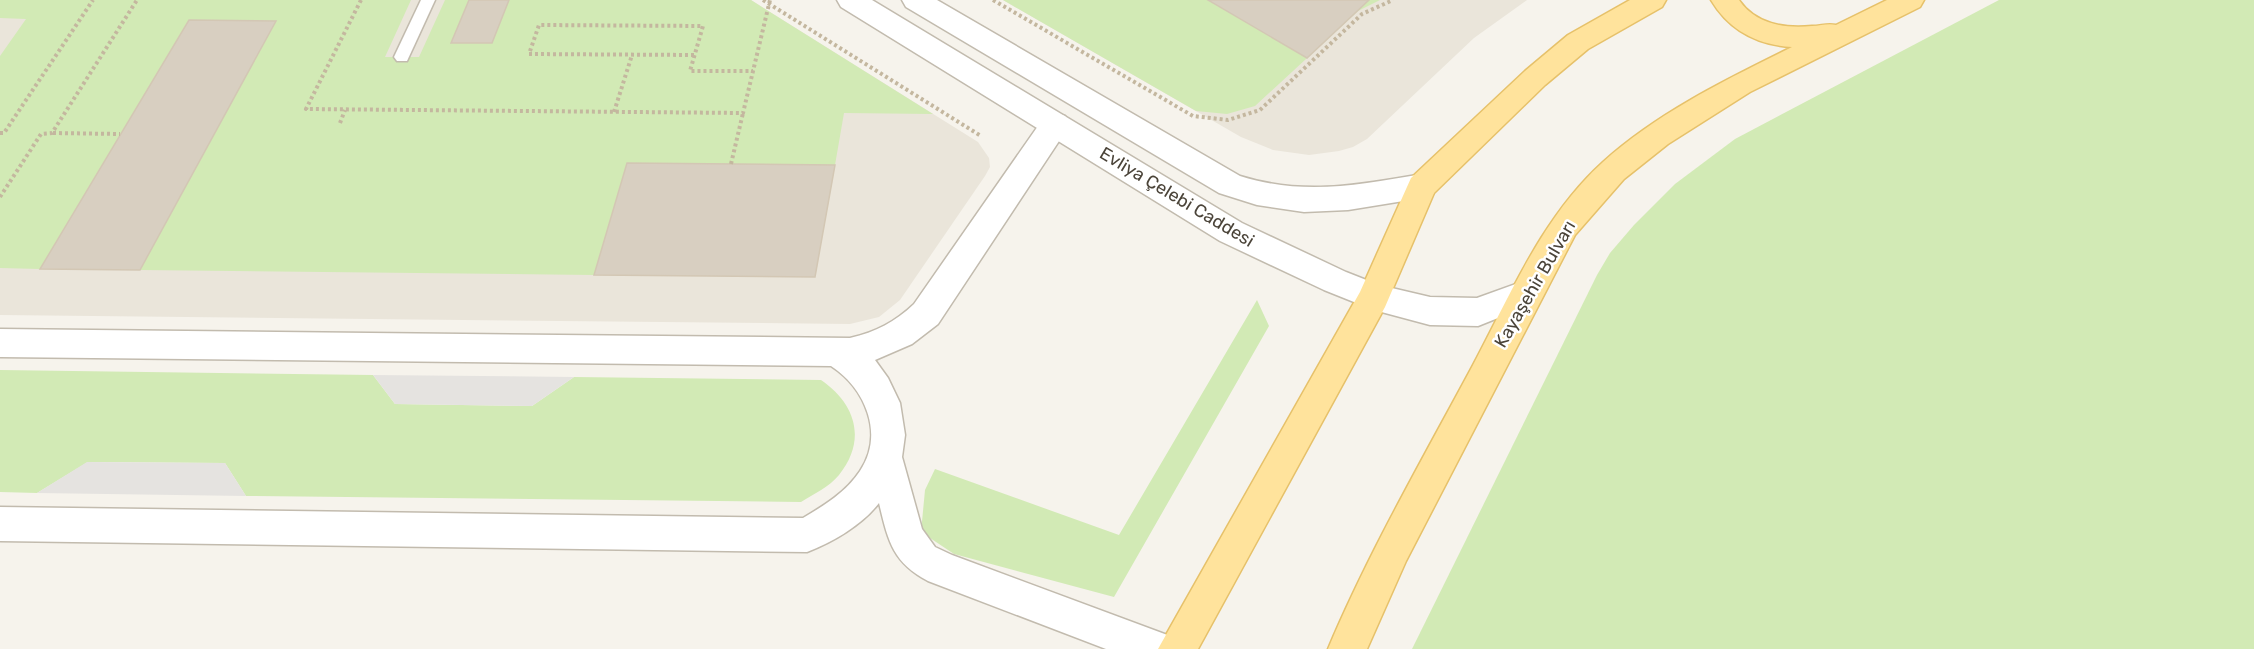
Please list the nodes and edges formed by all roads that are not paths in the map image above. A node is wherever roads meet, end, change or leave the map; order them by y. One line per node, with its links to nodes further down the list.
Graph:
1 (428, 0): 8 (lane)
2 (852, 0): 9 (street, Evliya Çelebi Caddesi)
3 (1652, 0): 10 (main road)
4 (1725, 0): 7 (main road)
5 (1910, 0): 7 (main road, Kayaşehir Bulvarı)
6 (920, 1): 10 (street, Evliya Çelebi Caddesi)
7 (1878, 17): 11 (main road, Kayaşehir Bulvarı)
8 (402, 57)
9 (1055, 124): 12 (street, Evliya Çelebi Caddesi); 14 (street)
10 (1422, 186): 12 (main road)
11 (1527, 294): 12 (street, Evliya Çelebi Caddesi); 19 (main road, Kayaşehir Bulvarı)
12 (1374, 297): 18 (main road)
13 (0, 343): 14 (street)
14 (837, 352): 15 (street)
15 (884, 456): 16 (street); 17 (street)
16 (0, 524)
17 (1156, 649)
18 (1178, 649)
19 (1347, 649)

